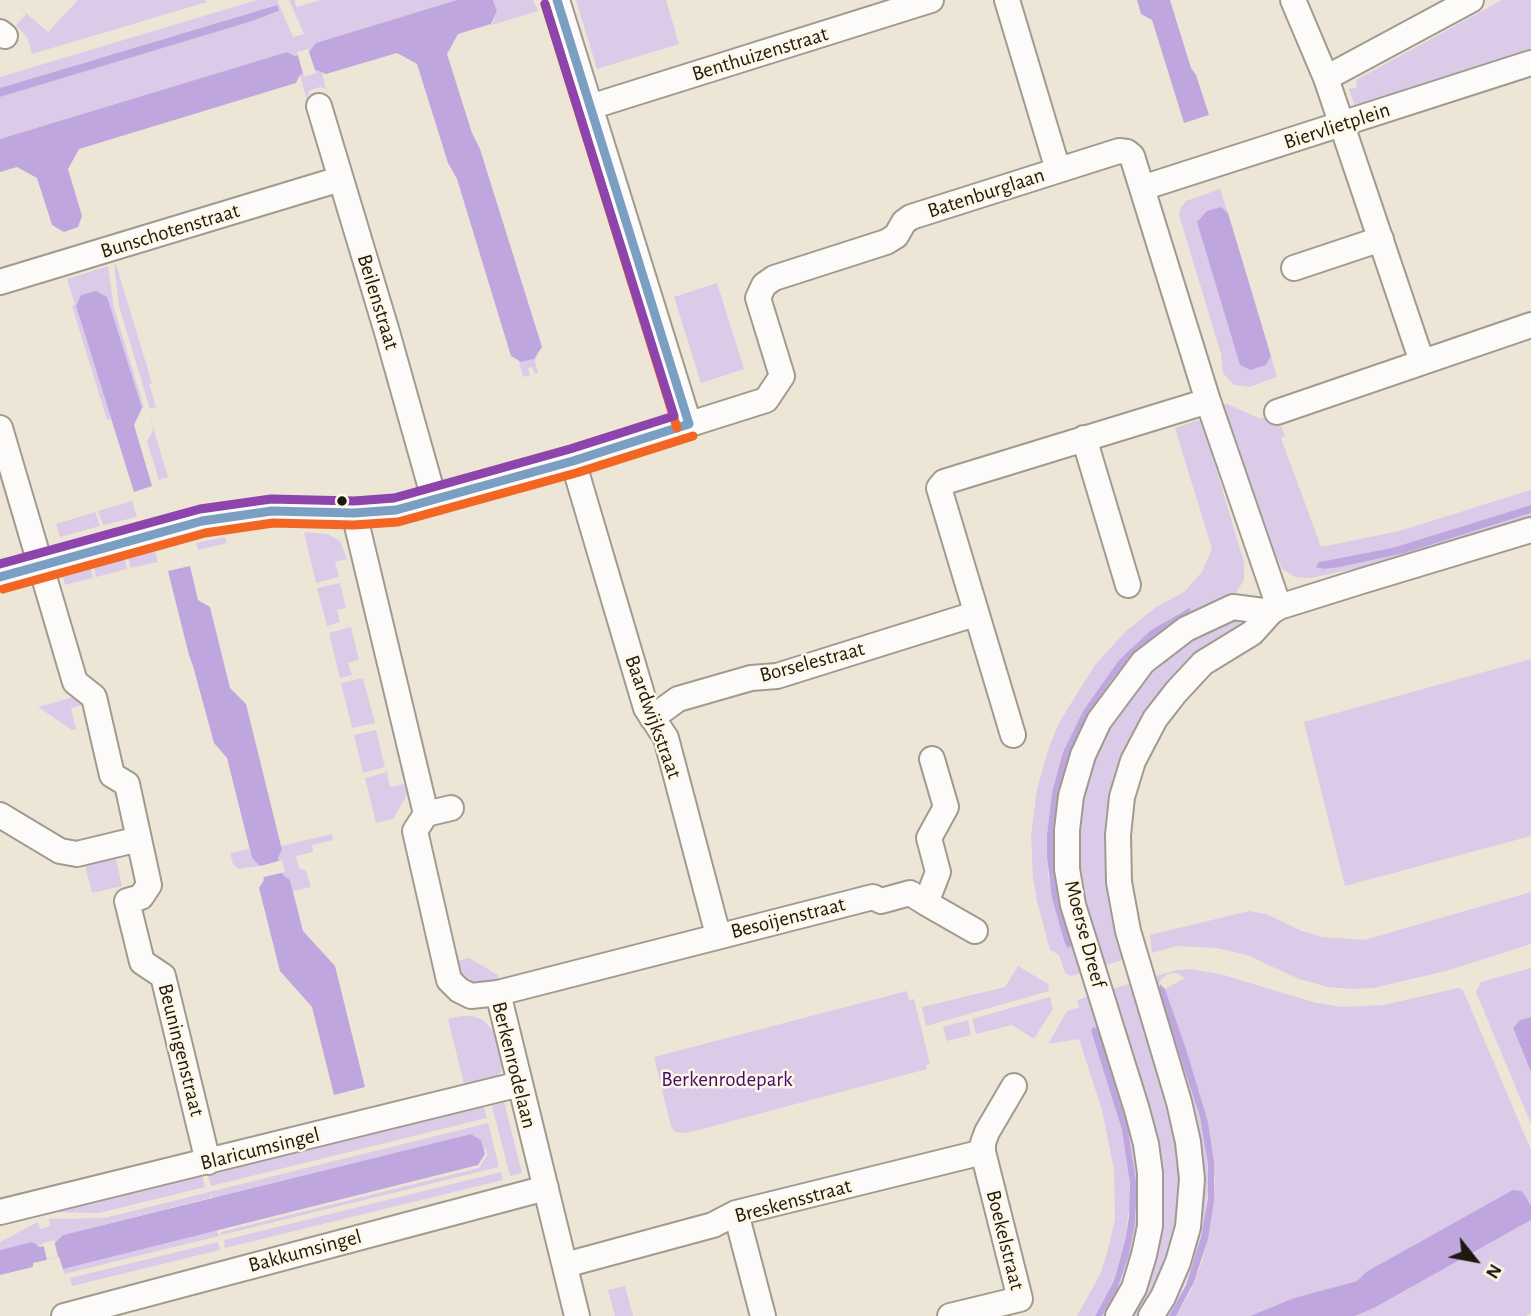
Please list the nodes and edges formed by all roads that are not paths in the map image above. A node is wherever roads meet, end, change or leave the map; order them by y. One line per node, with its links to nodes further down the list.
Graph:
1 (557, 0): 9 (street)
2 (930, 0): 9 (street, Benthuizenstraat)
3 (1007, 0): 11 (street)
4 (1293, 0): 7 (street)
5 (1471, 0): 7 (street)
6 (1531, 63): 10 (street, Biervlietplein)
7 (1326, 78): 10 (street)
8 (319, 106): 12 (street, Beilenstraat)
9 (590, 107): 21 (street)
10 (1342, 124): 13 (street, Biervlietplein); 14 (street)
11 (1058, 170): 13 (street, Batenburglaan); 21 (street, Batenburglaan)
12 (340, 179): 16 (street, Bunschotenstraat); 25 (street, Beilenstraat)
13 (1142, 188): 19 (street, Batenburglaan)
14 (1381, 239): 15 (street); 18 (street)
15 (1294, 268)
16 (0, 282)
17 (1531, 325): 18 (street)
18 (1422, 362): 20 (street)
19 (1208, 401): 23 (street); 31 (street, Batenburglaan)
20 (1277, 412)
21 (689, 424): 24 (street, Batenburglaan)
22 (0, 428): 28 (street)
23 (1084, 438): 30 (street); 32 (street)
24 (573, 461): 25 (street, Batenburglaan); 33 (street, Baardwijkstraat)
25 (434, 499): 26 (street, Batenburglaan)
26 (354, 513): 28 (street, Batenburglaan); 37 (street, Berkenrodelaan)
27 (1531, 530): 31 (street, Moerse Dreef)
28 (42, 565): 29 (street, Batenburglaan); 39 (street, Beuningenstraat)
29 (0, 577)
30 (1128, 585)
31 (1275, 610): 56 (street, Moerse Dreef); 57 (street, Moerse Dreef)
32 (975, 614): 33 (street, Borselestraat); 34 (street)
33 (652, 718): 42 (street, Baardwijkstraat)
34 (1013, 735)
35 (932, 759): 40 (street)
36 (451, 808): 37 (street)
37 (426, 814): 43 (street, Berkenrodelaan)
38 (0, 815): 39 (street)
39 (139, 839): 47 (street, Beuningenstraat)
40 (926, 903): 41 (street, Besoijenstraat); 42 (street, Besoijenstraat)
41 (975, 931)
42 (718, 935): 43 (street, Besoijenstraat)
43 (498, 993): 44 (street, Berkenrodelaan)
44 (520, 1084): 47 (street, Blaricumsingel); 48 (street, Berkenrodelaan)
45 (1014, 1086): 46 (street)
46 (983, 1152): 50 (street, Breskensstraat); 55 (street, Boekelstraat)
47 (208, 1162): 49 (street, Blaricumsingel)
48 (546, 1188): 51 (street, Berkenrodelaan); 52 (street, Bakkumsingel)
49 (0, 1213)
50 (736, 1213): 51 (street, Breskensstraat); 54 (street)
51 (565, 1265): 53 (street, Berkenrodelaan)
52 (64, 1315)
53 (577, 1316)
54 (763, 1316)
55 (950, 1316)
56 (1118, 1316)
57 (1152, 1316)

